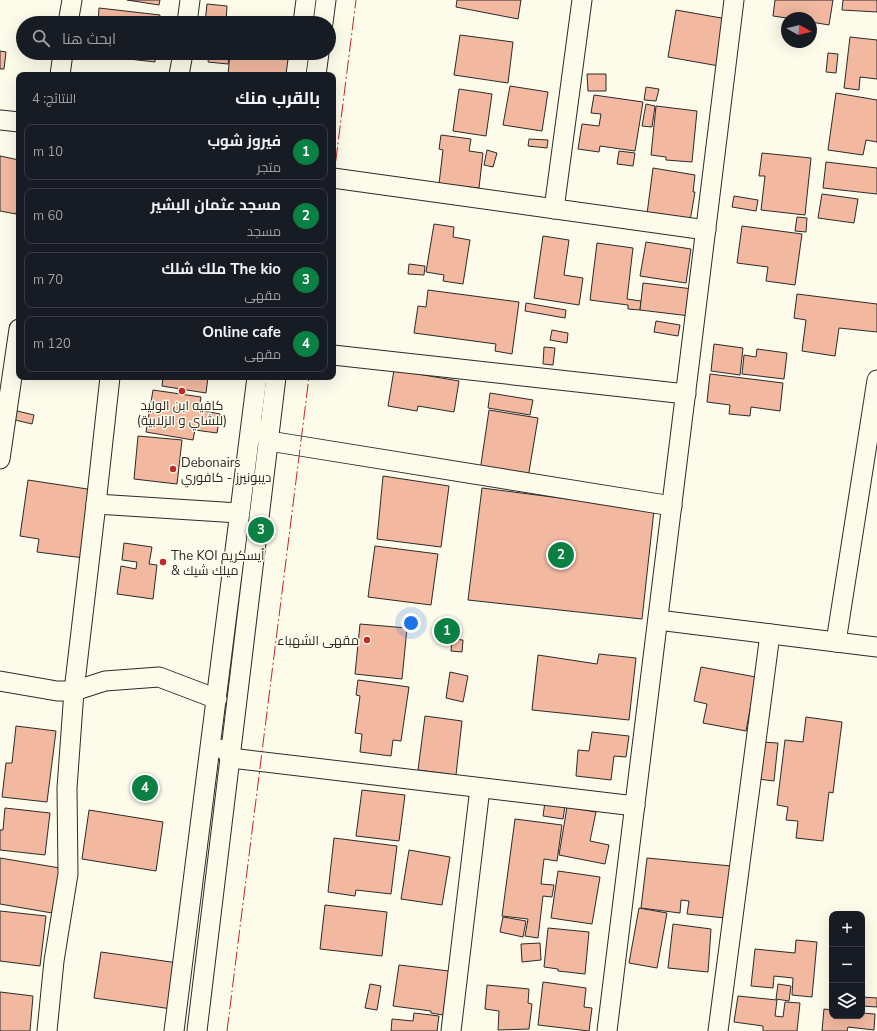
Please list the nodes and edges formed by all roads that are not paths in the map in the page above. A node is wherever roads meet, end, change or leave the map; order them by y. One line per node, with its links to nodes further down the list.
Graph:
1 (72, 0): 7 (street)
2 (190, 0): 8 (street)
3 (306, 0): 9 (street)
4 (326, 0): 10 (street)
5 (582, 0): 22 (street)
6 (734, 0): 23 (street)
7 (69, 16)
8 (187, 16)
9 (304, 16)
10 (324, 16)
11 (62, 60): 15 (street)
12 (181, 60): 16 (street)
13 (298, 60): 17 (street)
14 (318, 60): 18 (street)
15 (60, 72)
16 (179, 72)
17 (296, 72)
18 (316, 72)
19 (0, 120): 20 (street)
20 (16, 122)
21 (336, 178): 22 (street)
22 (554, 209): 23 (street)
23 (706, 230): 30 (street)
24 (16, 350): 33 (street)
25 (336, 355): 30 (street)
26 (110, 380): 34 (street)
27 (257, 380): 31 (street)
28 (276, 380): 32 (street)
29 (877, 380): 39 (street)
30 (686, 394): 35 (street)
31 (252, 416): 32 (street); 36 (street)
32 (269, 441): 35 (street); 45 (street)
33 (0, 459)
34 (96, 504): 36 (street); 42 (street)
35 (672, 506): 37 (street)
36 (239, 513): 43 (street)
37 (658, 620): 38 (street); 47 (street)
38 (770, 634): 39 (street); 53 (street)
39 (836, 642): 40 (street)
40 (877, 647)
41 (0, 681): 42 (street)
42 (74, 691): 43 (street); 48 (street)
43 (217, 699): 44 (street)
44 (212, 734): 45 (street); 49 (street)
45 (231, 758): 46 (street); 50 (street)
46 (480, 788): 47 (street); 51 (street)
47 (635, 806): 52 (street)
48 (47, 1031)
49 (174, 1031)
50 (197, 1031)
51 (451, 1031)
52 (607, 1031)
53 (718, 1031)

